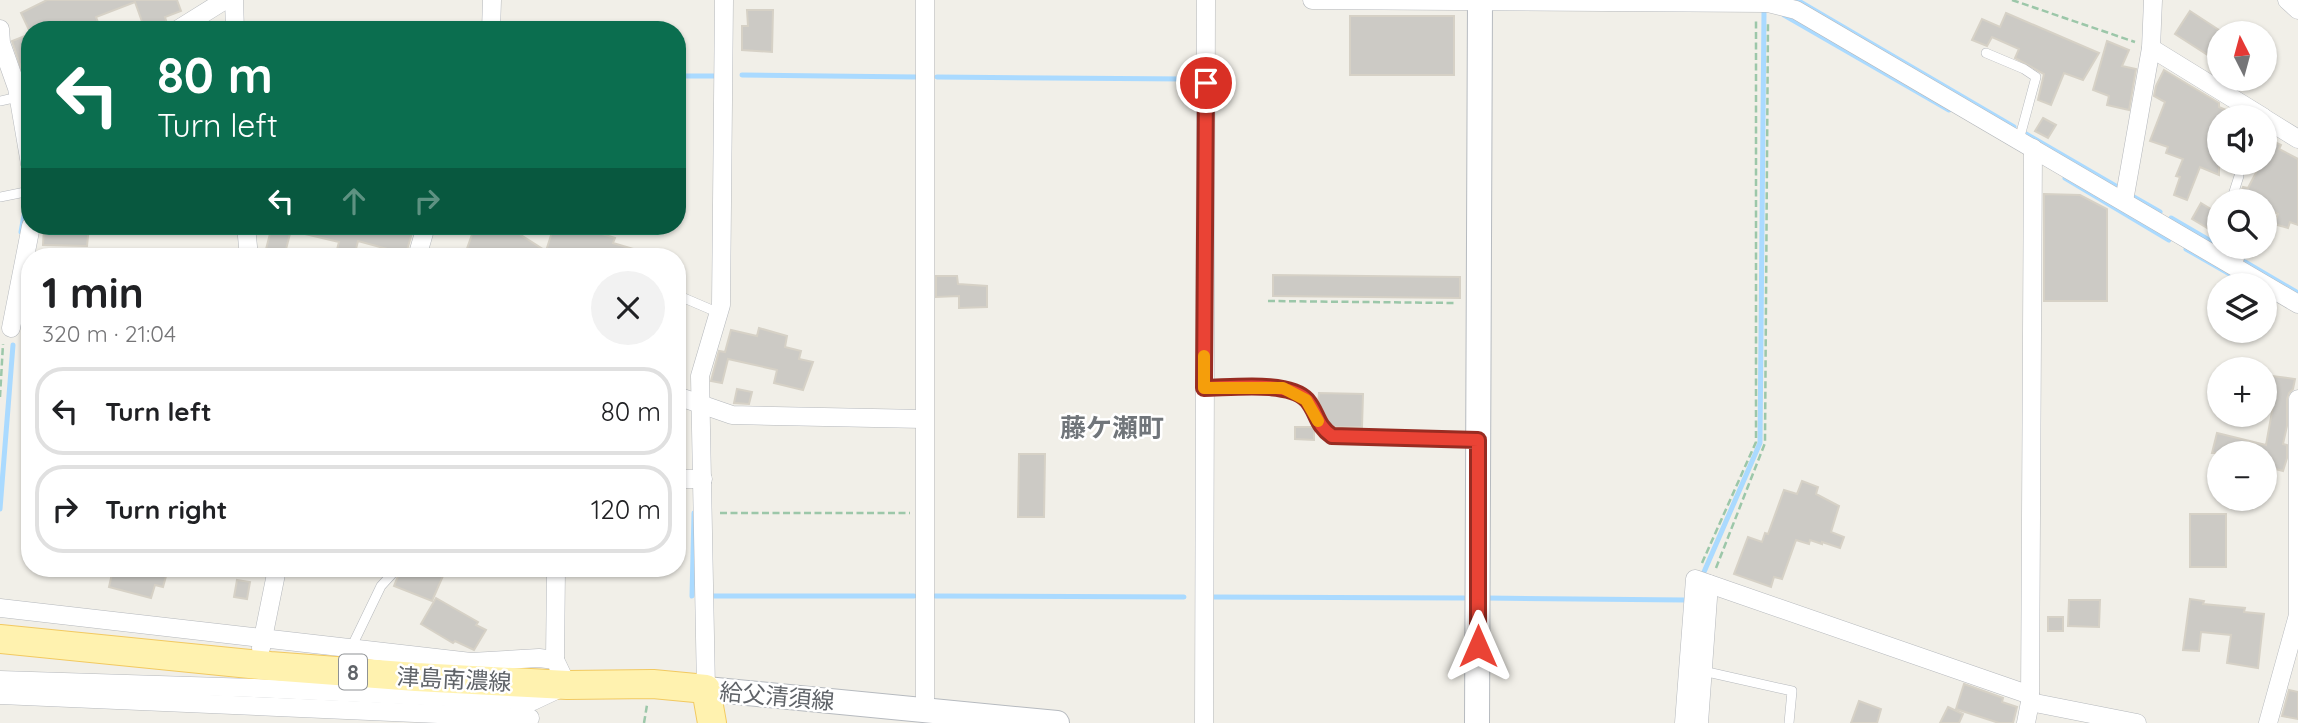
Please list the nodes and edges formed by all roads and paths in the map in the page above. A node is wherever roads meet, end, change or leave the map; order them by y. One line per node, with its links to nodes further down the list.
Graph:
1 (225, 0): 14 (street)
2 (234, 0): 15 (street)
3 (492, 0): 16 (street)
4 (724, 0): 39 (street)
5 (925, 0): 46 (street)
6 (1206, 0): 41 (street)
7 (1312, 0): 11 (street)
8 (2012, 0): 18 (path)
9 (2152, 0): 18 (street)
10 (2287, 0): 13 (street)
11 (1479, 1): 12 (street); 37 (street)
12 (1760, 2): 26 (street); 55 (path); 55 (path)
13 (2298, 10)
14 (191, 21)
15 (235, 21)
16 (491, 21)
17 (0, 29): 20 (street)
18 (2151, 48): 23 (street); 31 (street)
19 (1986, 53): 26 (lane)
20 (21, 87)
21 (21, 90): 22 (lane)
22 (0, 101)
23 (2243, 105)
24 (2277, 126): 25 (street)
25 (2298, 139)
26 (2026, 144): 31 (street); 67 (street)
27 (2239, 176): 28 (lane)
28 (2235, 189)
29 (21, 193): 30 (lane)
30 (0, 197)
31 (2124, 201): 34 (street)
32 (2239, 259): 34 (lane)
33 (21, 266): 40 (street)
34 (2236, 267): 38 (street)
35 (686, 299): 39 (lane)
36 (1268, 302): 37 (path)
37 (1478, 303): 47 (street)
38 (2298, 304)
39 (719, 313): 45 (street)
40 (5, 329): 42 (path)
41 (1204, 388): 47 (lane); 76 (street)
42 (0, 397)
43 (2298, 399): 57 (street)
44 (686, 400): 45 (street)
45 (700, 405): 46 (street); 49 (street)
46 (923, 419): 51 (street)
47 (1478, 440): 77 (street)
48 (686, 479): 49 (street)
49 (703, 479): 50 (street)
50 (703, 513): 51 (path); 65 (street)
51 (924, 513): 69 (street)
52 (275, 577): 59 (street)
53 (389, 577): 60 (lane)
54 (555, 577): 62 (street)
55 (1702, 582): 61 (street); 67 (street); 78 (street)
56 (0, 608): 59 (street)
57 (2296, 626): 83 (street)
58 (0, 639): 62 (main road, 津島南濃線 / 8)
59 (261, 643): 60 (street)
60 (351, 648): 62 (street)
61 (1703, 671): 79 (street); 80 (lane)
62 (561, 673): 65 (main road, 津島南濃線 / 8); 70 (street)
63 (0, 680): 64 (street)
64 (254, 685): 70 (street); 72 (street)
65 (706, 689): 71 (street, 給父清須線); 74 (main road)
66 (0, 695): 72 (street)
67 (2030, 698): 81 (street); 82 (street)
68 (647, 705): 73 (path)
69 (925, 709): 71 (street, 給父清須線); 75 (street, 給父清須線)
70 (530, 714): 72 (street)
71 (871, 714)
72 (249, 715)
73 (643, 723)
74 (712, 723)
75 (1057, 723)
76 (1203, 723)
77 (1477, 723)
78 (1684, 723)
79 (1699, 723)
80 (1789, 723)
81 (2026, 723)
82 (2137, 723)
83 (2268, 723)

